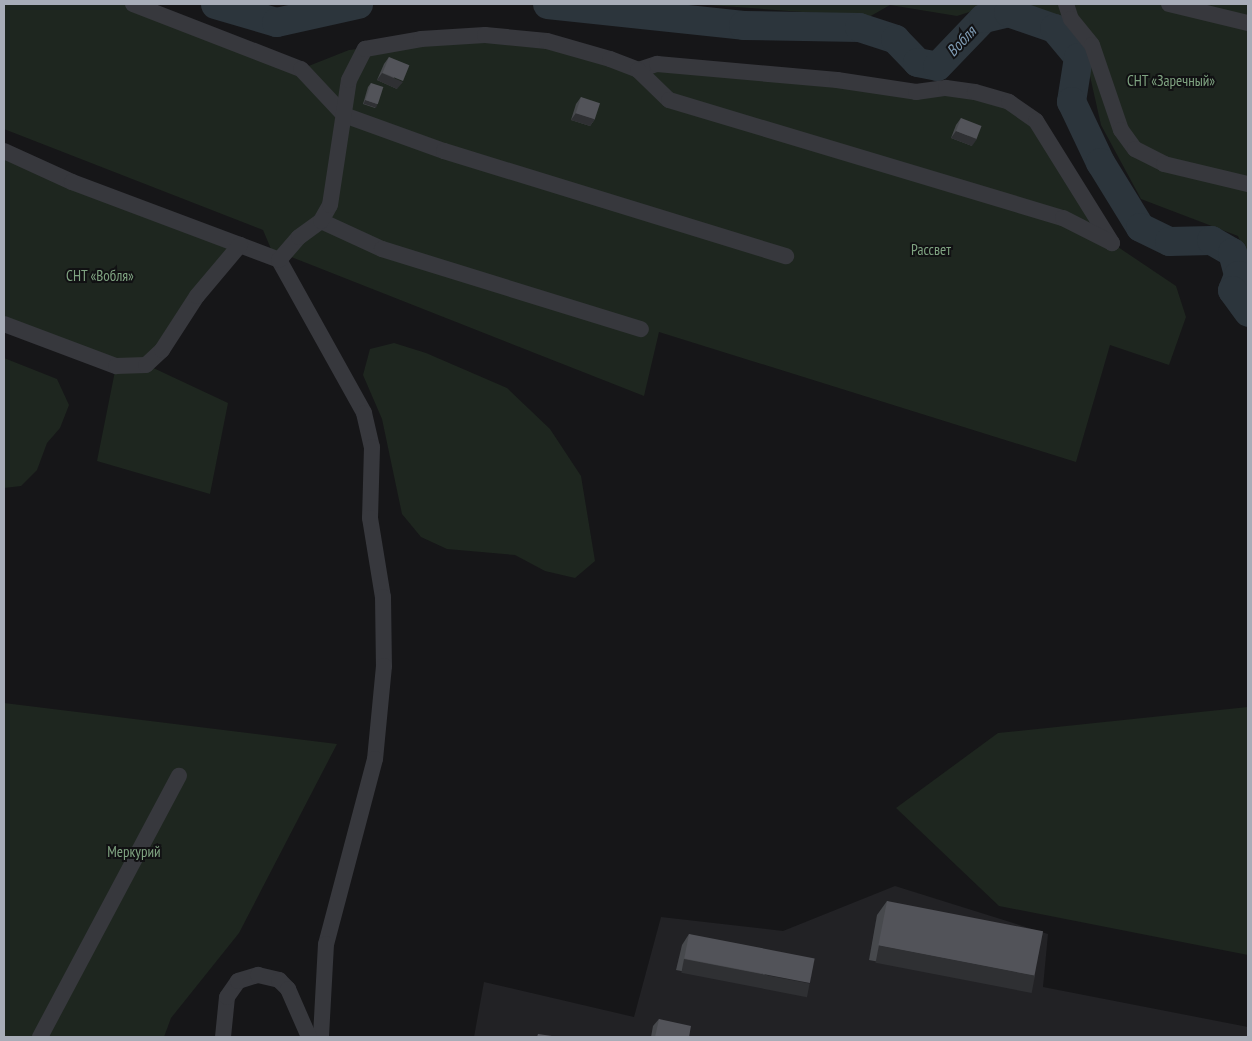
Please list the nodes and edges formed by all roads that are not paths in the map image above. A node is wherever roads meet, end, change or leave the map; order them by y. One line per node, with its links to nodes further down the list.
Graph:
1 (133, 4): 6 (street)
2 (1066, 4): 8 (street)
3 (1169, 4): 4 (street)
4 (1248, 23)
5 (638, 70): 5 (street); 6 (street)
6 (344, 115): 9 (street); 11 (street)
7 (4, 150): 10 (street)
8 (1248, 184)
9 (321, 221): 12 (street); 14 (street)
10 (240, 245): 12 (street); 13 (street)
11 (786, 256)
12 (279, 260): 19 (street)
13 (4, 324)
14 (641, 329)
15 (180, 776): 16 (street)
16 (40, 1037)
17 (223, 1037): 18 (street)
18 (309, 1037)
19 (321, 1037)

